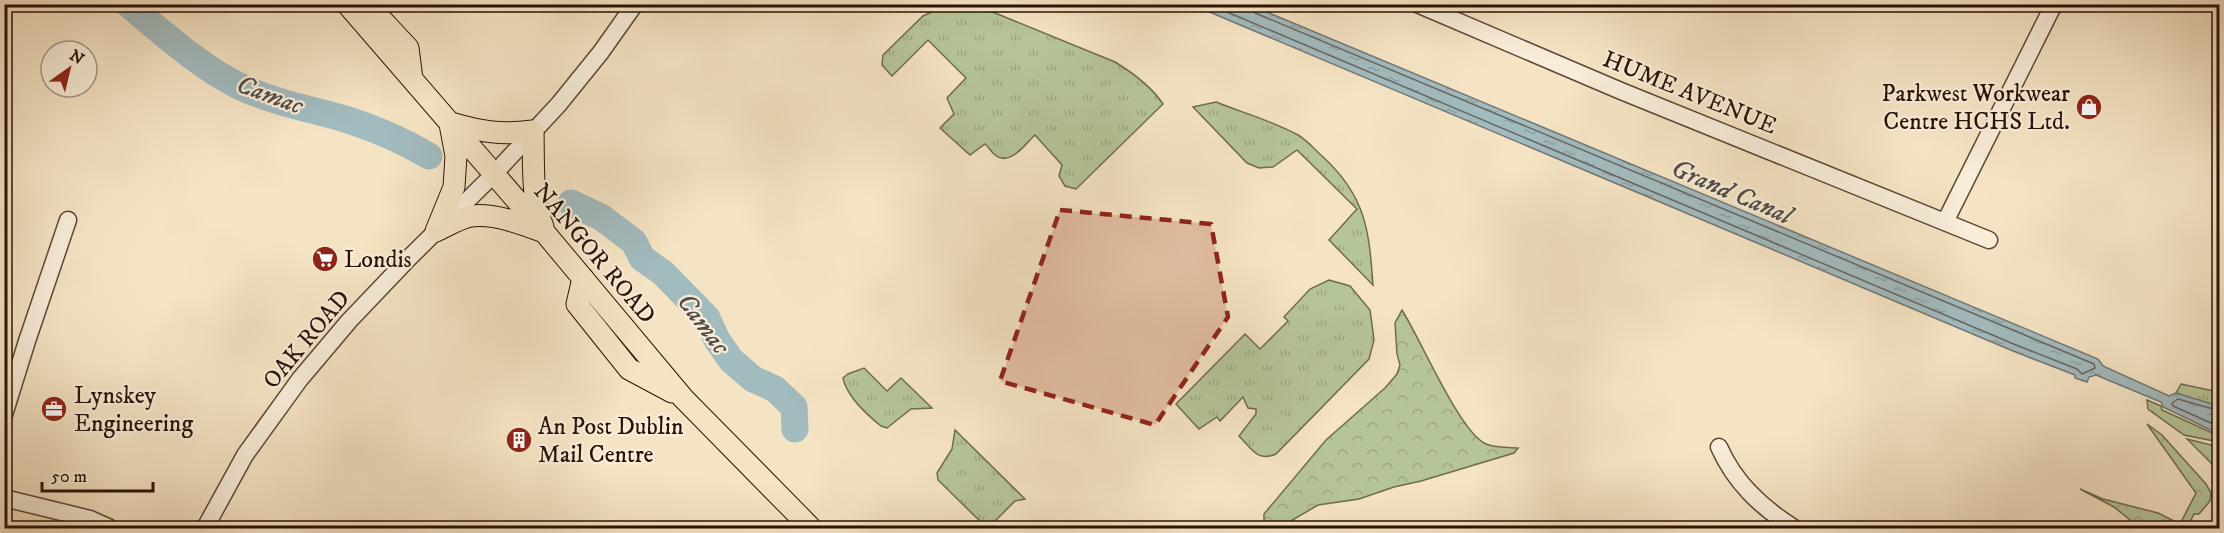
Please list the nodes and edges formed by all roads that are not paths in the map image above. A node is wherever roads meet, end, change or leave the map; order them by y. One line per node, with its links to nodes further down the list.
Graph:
1 (347, 4): 6 (main road, NANGOR ROAD)
2 (367, 4): 6 (main road)
3 (635, 4): 8 (street, OAK ROAD)
4 (1417, 4): 11 (street, HUME AVENUE)
5 (2054, 4): 11 (street)
6 (412, 79): 7 (main road, NANGOR ROAD)
7 (450, 123): 8 (main road); 9 (main road, NANGOR ROAD); 12 (main road)
8 (533, 131): 9 (street, OAK ROAD); 13 (main road)
9 (494, 174): 12 (street, OAK ROAD); 13 (main road, NANGOR ROAD)
10 (68, 220): 15 (street)
11 (1945, 222): 14 (street, HUME AVENUE)
12 (436, 231): 13 (main road); 19 (street, OAK ROAD)
13 (545, 233): 20 (main road, NANGOR ROAD)
14 (1989, 240)
15 (4, 416)
16 (1719, 447): 21 (street)
17 (4, 498): 18 (street)
18 (110, 528)
19 (205, 528)
20 (811, 528)
21 (1794, 528)

